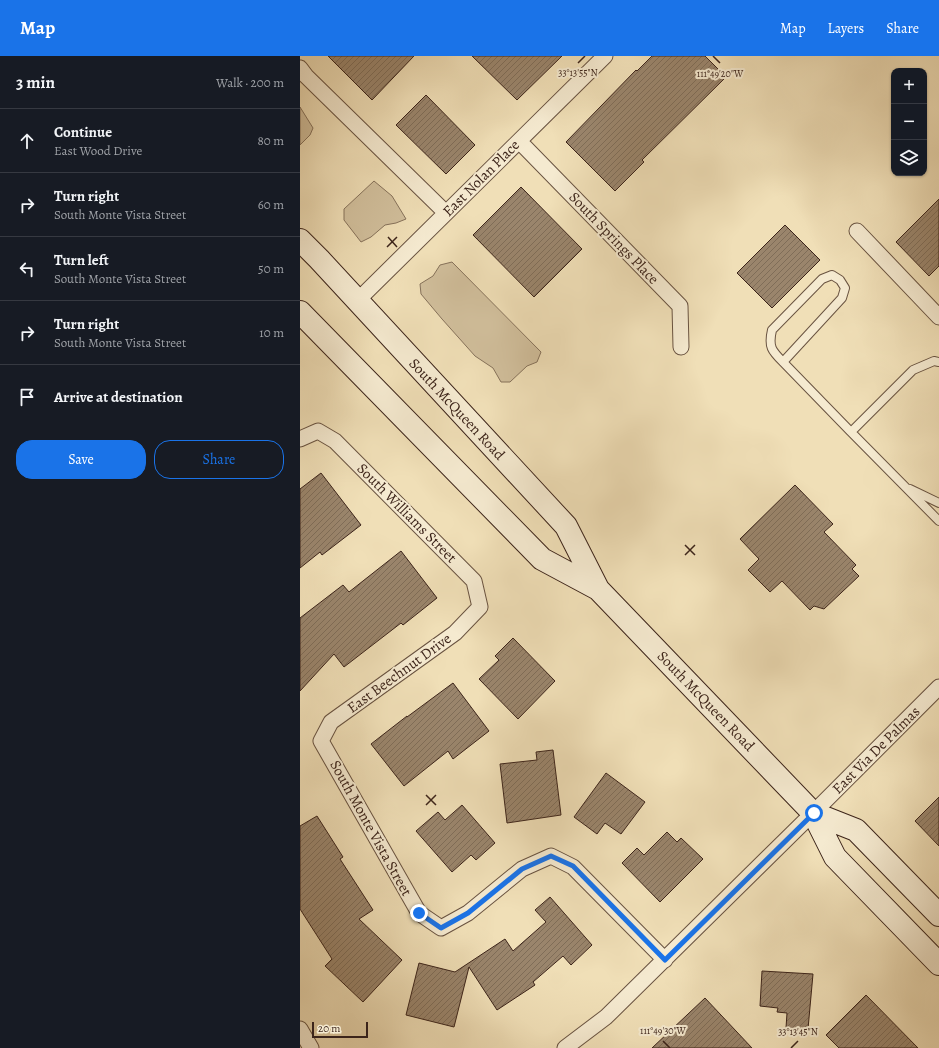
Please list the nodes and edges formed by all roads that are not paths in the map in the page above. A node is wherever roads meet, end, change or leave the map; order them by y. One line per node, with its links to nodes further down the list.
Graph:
1 (605, 56): 3 (street, East Nolan Place)
2 (300, 68): 4 (street)
3 (519, 141): 4 (street, East Nolan Place); 10 (street, South Springs Place)
4 (446, 213): 7 (street, East Nolan Place)
5 (856, 231): 9 (street)
6 (300, 240): 7 (main road, South McQueen Road)
7 (357, 301): 18 (main road, South McQueen Road)
8 (300, 312): 18 (main road, South McQueen Road)
9 (939, 316)
10 (681, 347)
11 (783, 362): 11 (lane); 13 (lane)
12 (939, 362): 13 (lane)
13 (850, 432): 15 (lane)
14 (300, 439): 19 (street, South Williams Street)
15 (904, 486): 16 (lane); 17 (lane)
16 (939, 503)
17 (939, 521)
18 (598, 589): 22 (main road, South McQueen Road)
19 (480, 607): 21 (street, East Beechnut Drive)
20 (939, 687): 22 (street, East Via De Palmas)
21 (321, 741): 24 (street, South Monte Vista Street)
22 (814, 813): 23 (main road, South McQueen Road); 24 (street, East Via De Palmas); 25 (main road, South McQueen Road)
23 (939, 915)
24 (665, 960): 28 (street, East Via De Palmas)
25 (939, 964)
26 (300, 1030): 27 (street)
27 (311, 1048)
28 (564, 1048)

